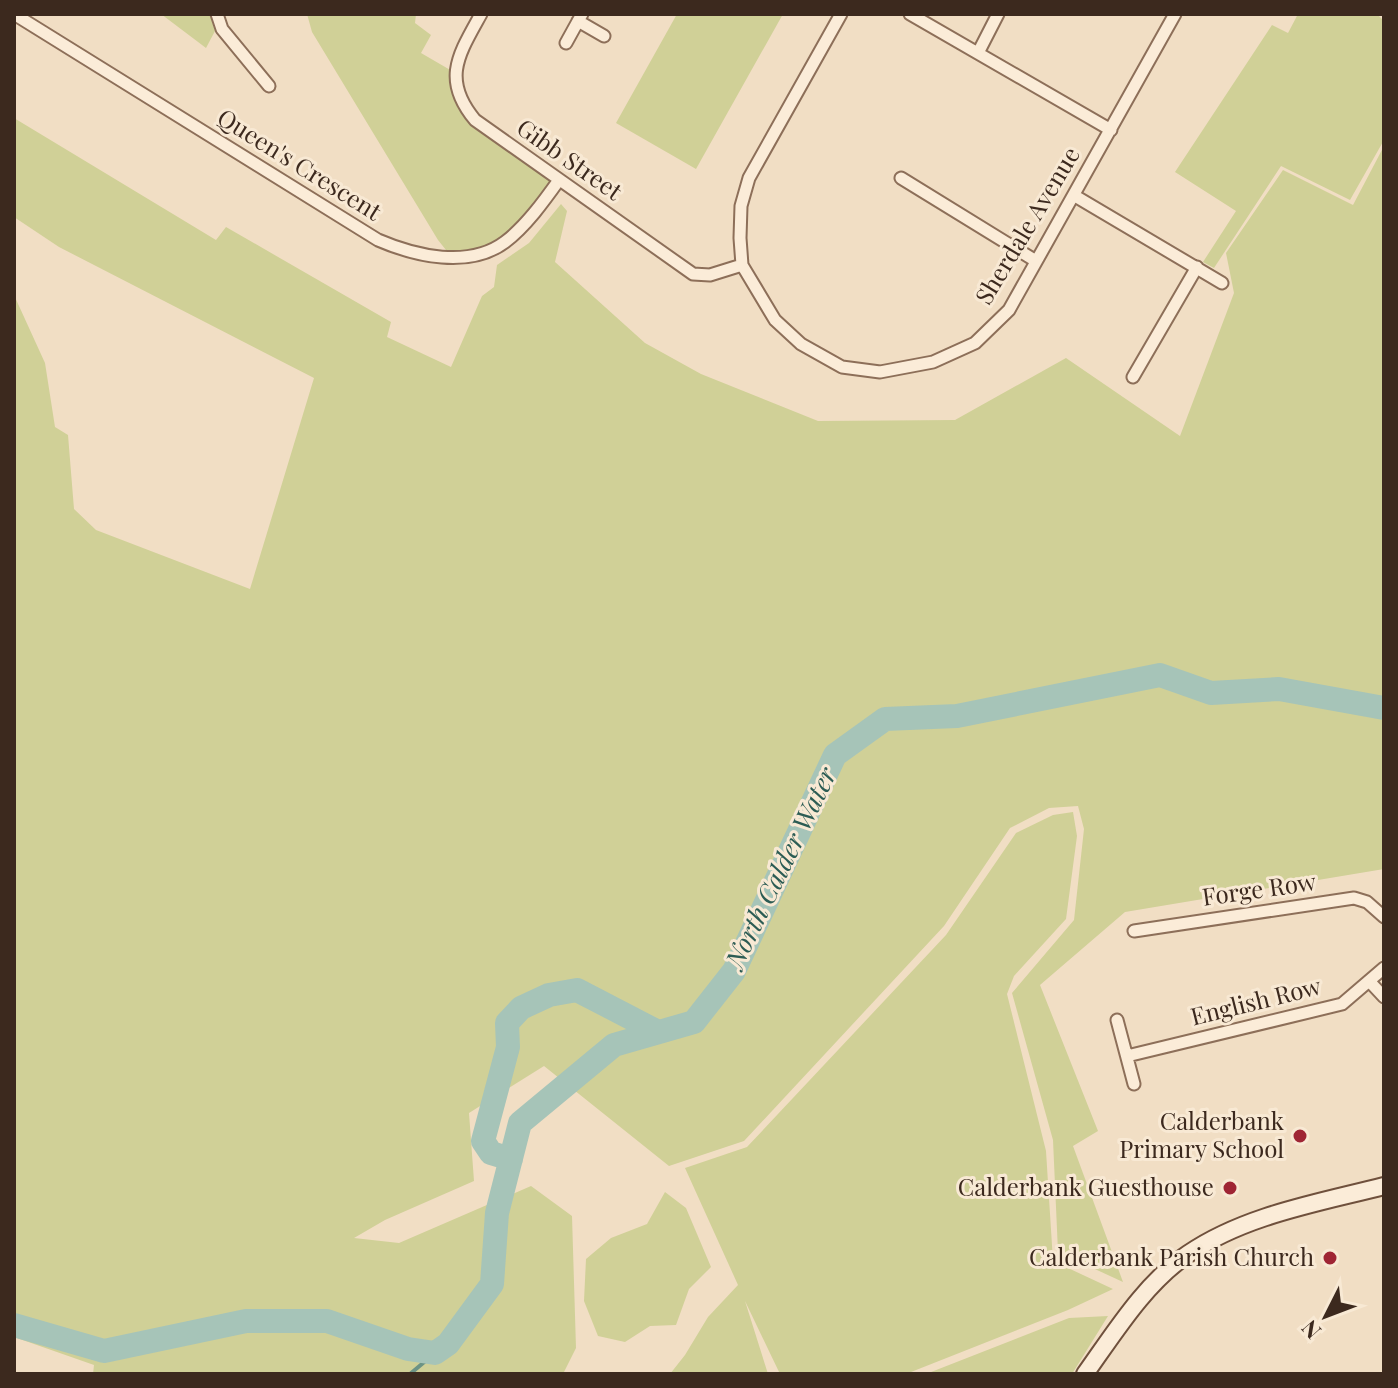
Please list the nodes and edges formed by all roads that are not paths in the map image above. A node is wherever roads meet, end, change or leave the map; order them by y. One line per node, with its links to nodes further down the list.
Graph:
1 (14, 14): 15 (street, Queen's Crescent)
2 (217, 14): 12 (street)
3 (481, 14): 15 (street, Gibb Street)
4 (841, 14): 18 (street, Sherdale Avenue)
5 (910, 14): 11 (street)
6 (998, 14): 11 (street)
7 (1175, 14): 13 (street, Sherdale Avenue)
8 (580, 17): 9 (street); 10 (street)
9 (604, 36)
10 (566, 43)
11 (978, 53): 13 (street)
12 (269, 86)
13 (1111, 130): 16 (street, Sherdale Avenue)
14 (901, 178): 17 (street)
15 (559, 180): 18 (street, Gibb Street)
16 (1075, 196): 17 (street, Sherdale Avenue); 19 (street)
17 (1036, 261): 18 (street, Sherdale Avenue)
18 (742, 265)
19 (1197, 267): 20 (street); 21 (street)
20 (1222, 283)
21 (1133, 377)
22 (1384, 917): 23 (street, Forge Row)
23 (1134, 931)
24 (1384, 968): 25 (street, English Row)
25 (1370, 982): 26 (street); 28 (street, English Row)
26 (1384, 997)
27 (1117, 1020): 28 (street)
28 (1127, 1056): 29 (street)
29 (1134, 1084)
30 (1384, 1186): 31 (main road)
31 (1085, 1374)

